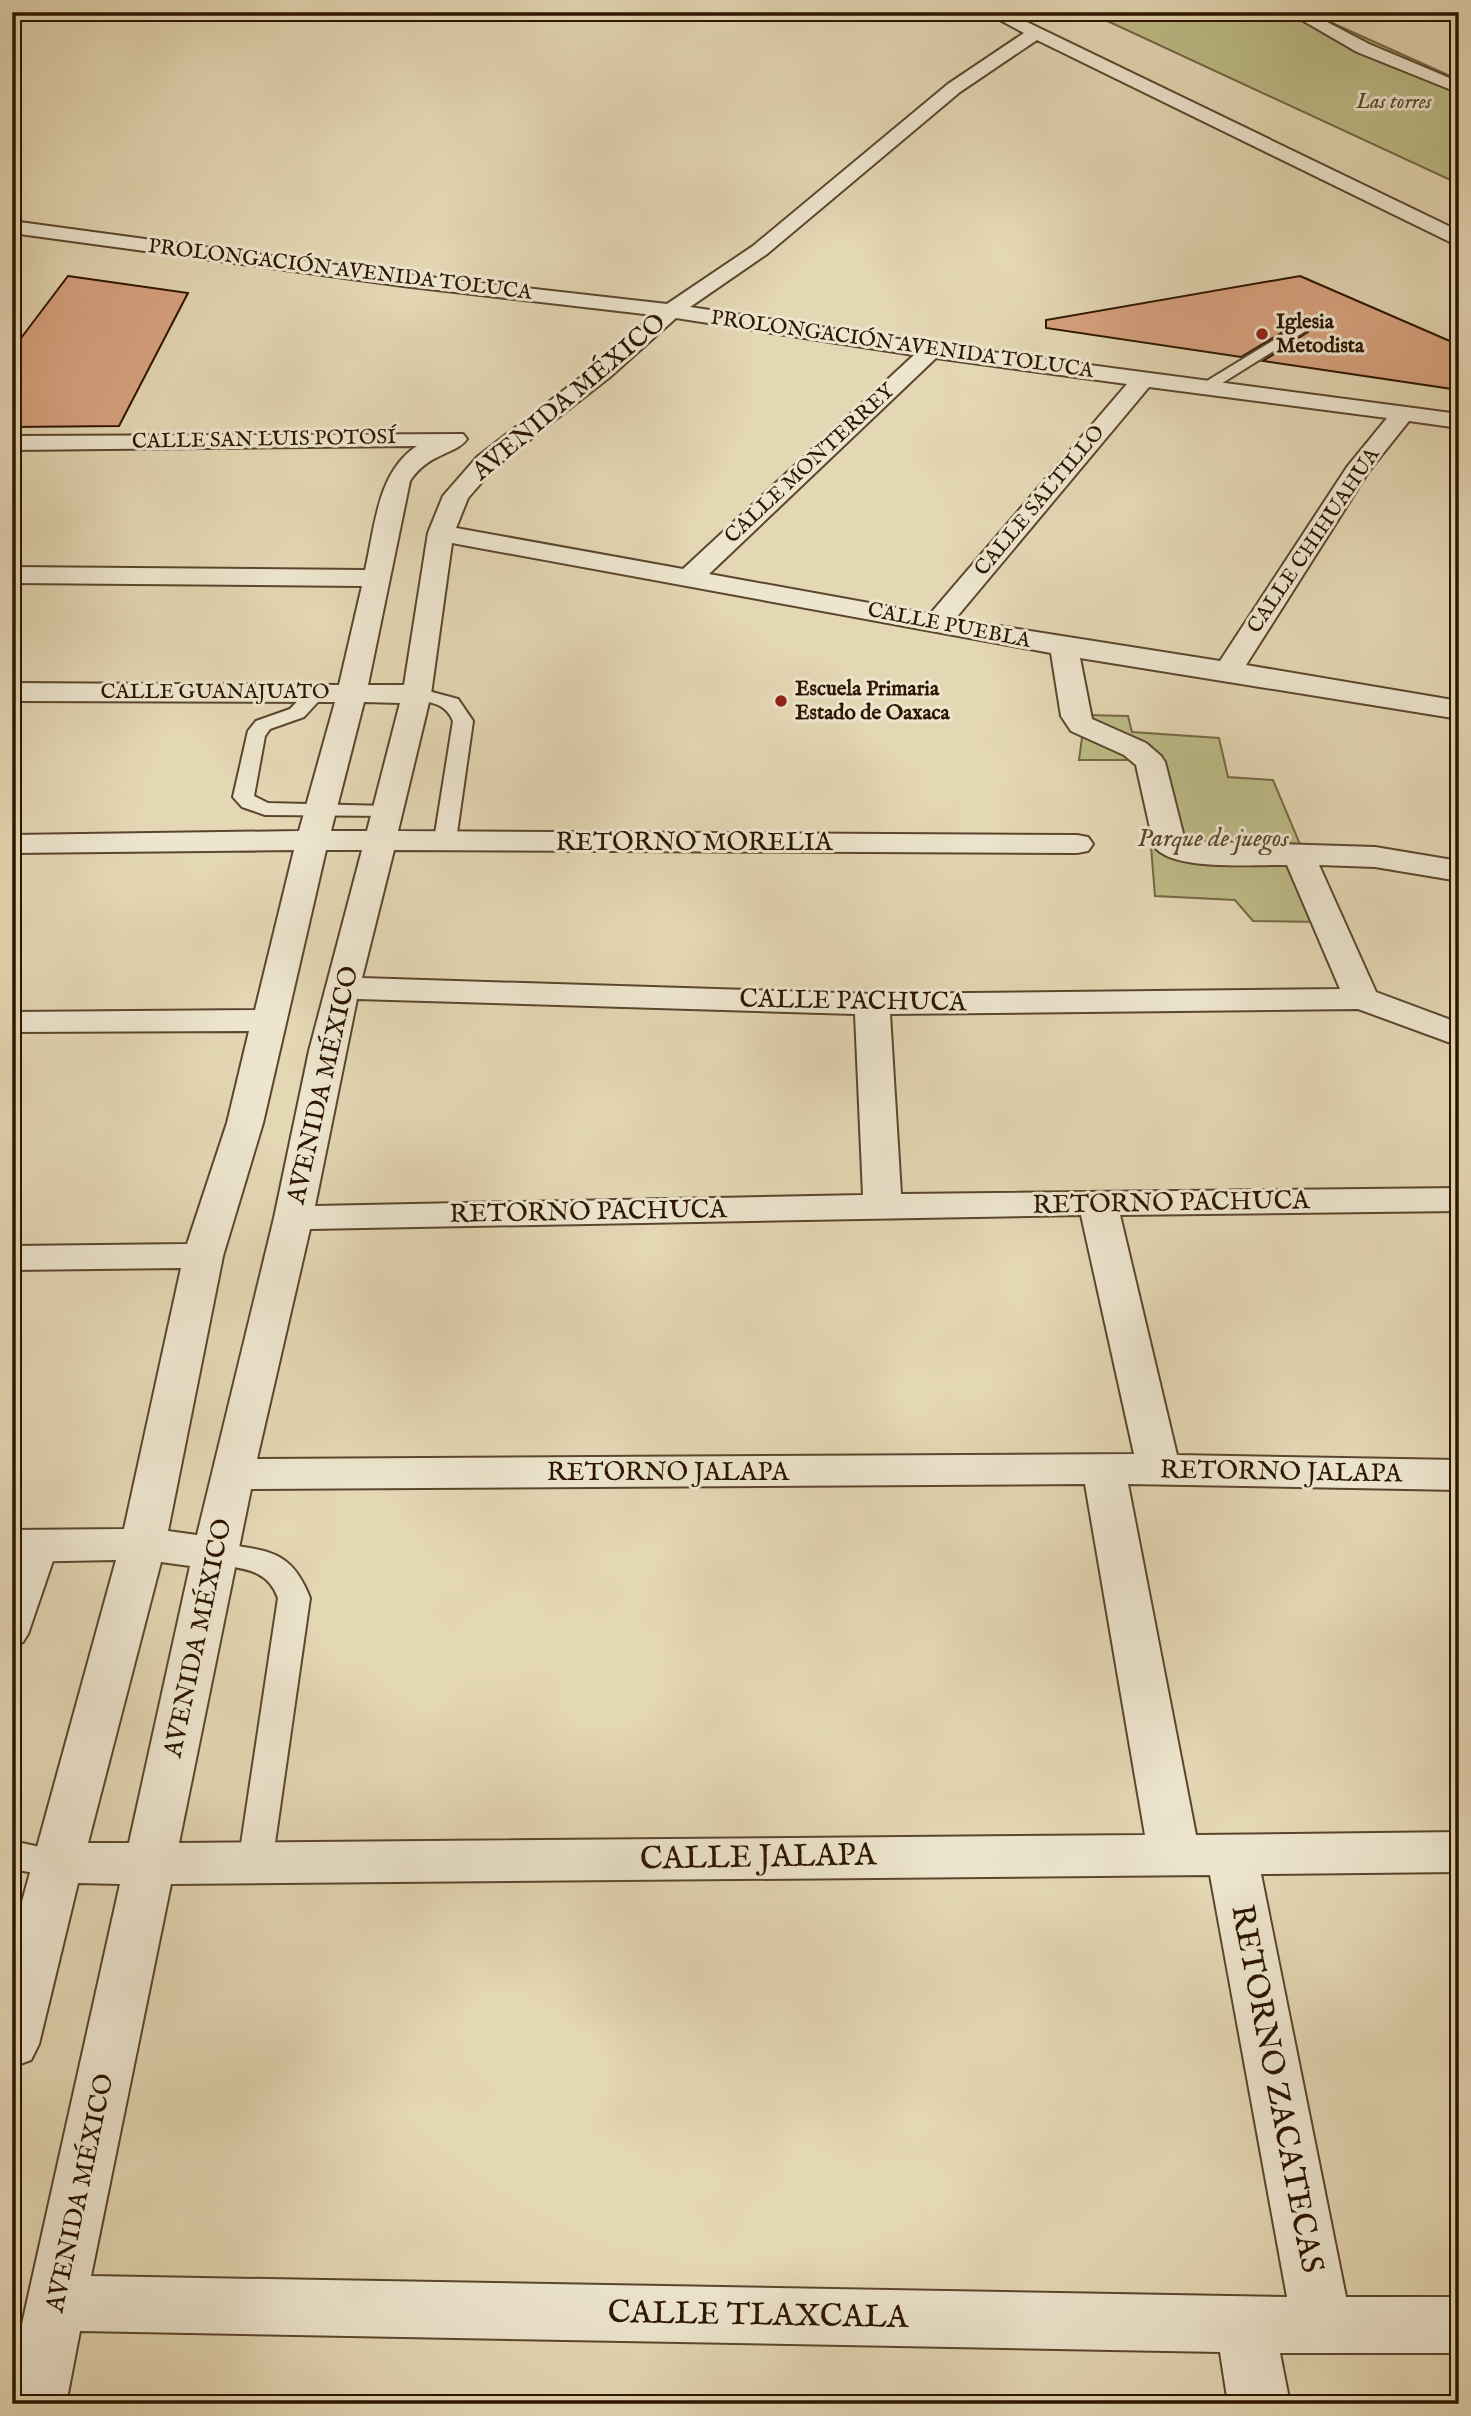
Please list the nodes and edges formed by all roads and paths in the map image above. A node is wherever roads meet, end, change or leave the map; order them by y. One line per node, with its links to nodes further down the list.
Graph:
1 (993, 12): 3 (street)
2 (1296, 12): 4 (street)
3 (1036, 33): 8 (street); 11 (street, AVENIDA MÉXICO)
4 (1363, 48): 5 (street); 6 (street)
5 (1439, 59)
6 (1459, 88)
7 (12, 227): 11 (street, PROLONGACIÓN AVENIDA TOLUCA)
8 (1459, 239)
9 (36, 250): 10 (street)
10 (60, 250)
11 (671, 311): 13 (street, PROLONGACIÓN AVENIDA TOLUCA); 18 (street, AVENIDA MÉXICO)
12 (1302, 327): 15 (lane)
13 (931, 351): 14 (street, PROLONGACIÓN AVENIDA TOLUCA); 24 (street, CALLE MONTERREY)
14 (1143, 379): 15 (street, PROLONGACIÓN AVENIDA TOLUCA); 25 (street, CALLE SALTILLO)
15 (1205, 387): 16 (street, PROLONGACIÓN AVENIDA TOLUCA)
16 (1402, 414): 17 (street, PROLONGACIÓN AVENIDA TOLUCA); 27 (street, CALLE CHIHUAHUA)
17 (1459, 421)
18 (517, 437): 19 (street, CALLE SAN LUIS POTOSÍ); 21 (street, AVENIDA MÉXICO)
19 (455, 439): 20 (street, CALLE SAN LUIS POTOSÍ); 23 (street, AVENIDA MÉXICO)
20 (12, 443)
21 (441, 533): 24 (street, CALLE PUEBLA); 31 (street, AVENIDA MÉXICO)
22 (12, 575): 23 (street)
23 (377, 578): 30 (street, AVENIDA MÉXICO)
24 (689, 578): 25 (street, CALLE PUEBLA)
25 (937, 623): 26 (street, CALLE PUEBLA)
26 (1064, 647): 27 (street, CALLE PUEBLA); 38 (street)
27 (1228, 671): 32 (street, CALLE PUEBLA)
28 (12, 692): 29 (street, CALLE GUANAJUATO)
29 (317, 692): 30 (street, CALLE GUANAJUATO); 34 (lane)
30 (352, 692): 31 (street, CALLE GUANAJUATO); 34 (street, AVENIDA MÉXICO)
31 (417, 694): 33 (street, AVENIDA MÉXICO); 35 (lane)
32 (1459, 710)
33 (384, 826): 34 (street, RETORNO MORELIA); 35 (street, RETORNO MORELIA); 40 (street, AVENIDA MÉXICO)
34 (317, 827): 36 (street); 43 (street, AVENIDA MÉXICO)
35 (444, 841): 37 (street, RETORNO MORELIA)
36 (12, 844)
37 (1077, 844)
38 (1298, 854): 39 (street); 41 (street)
39 (1459, 871)
40 (344, 988): 42 (street, CALLE PACHUCA); 49 (street, AVENIDA MÉXICO)
41 (1362, 999): 42 (street, CALLE PACHUCA); 45 (street)
42 (872, 1004): 48 (street)
43 (269, 1020): 44 (street); 50 (street, AVENIDA MÉXICO)
44 (12, 1022)
45 (1459, 1035)
46 (1459, 1199): 47 (street, RETORNO PACHUCA)
47 (1098, 1204): 48 (street, RETORNO PACHUCA); 52 (street)
48 (883, 1206): 49 (street, RETORNO PACHUCA)
49 (293, 1218): 54 (street, AVENIDA MÉXICO)
50 (203, 1256): 51 (street); 56 (street, AVENIDA MÉXICO)
51 (12, 1258)
52 (1159, 1469): 53 (street, RETORNO JALAPA); 55 (street, RETORNO JALAPA)
53 (1104, 1470): 54 (street, RETORNO JALAPA); 62 (street)
54 (232, 1474): 58 (street, AVENIDA MÉXICO)
55 (1459, 1475)
56 (143, 1544): 57 (street); 58 (street); 63 (street, AVENIDA MÉXICO)
57 (27, 1546): 59 (lane)
58 (215, 1553): 64 (lane); 65 (street, AVENIDA MÉXICO)
59 (12, 1634)
60 (1459, 1852): 61 (street, CALLE JALAPA)
61 (1231, 1853): 62 (street, CALLE JALAPA); 70 (street, RETORNO ZACATECAS)
62 (1174, 1854): 64 (street, CALLE JALAPA)
63 (35, 1859): 65 (street, CALLE JALAPA); 66 (street, AVENIDA MÉXICO)
64 (255, 1864): 65 (street, CALLE JALAPA)
65 (150, 1865): 68 (street, AVENIDA MÉXICO)
66 (22, 1972): 67 (street, AVENIDA MÉXICO)
67 (12, 2044)
68 (57, 2303): 69 (street, CALLE TLAXCALA); 72 (street, AVENIDA MÉXICO)
69 (1245, 2325): 70 (street, CALLE TLAXCALA); 73 (street)
70 (1322, 2325): 71 (street, CALLE TLAXCALA)
71 (1459, 2325)
72 (35, 2404)
73 (1259, 2404)

